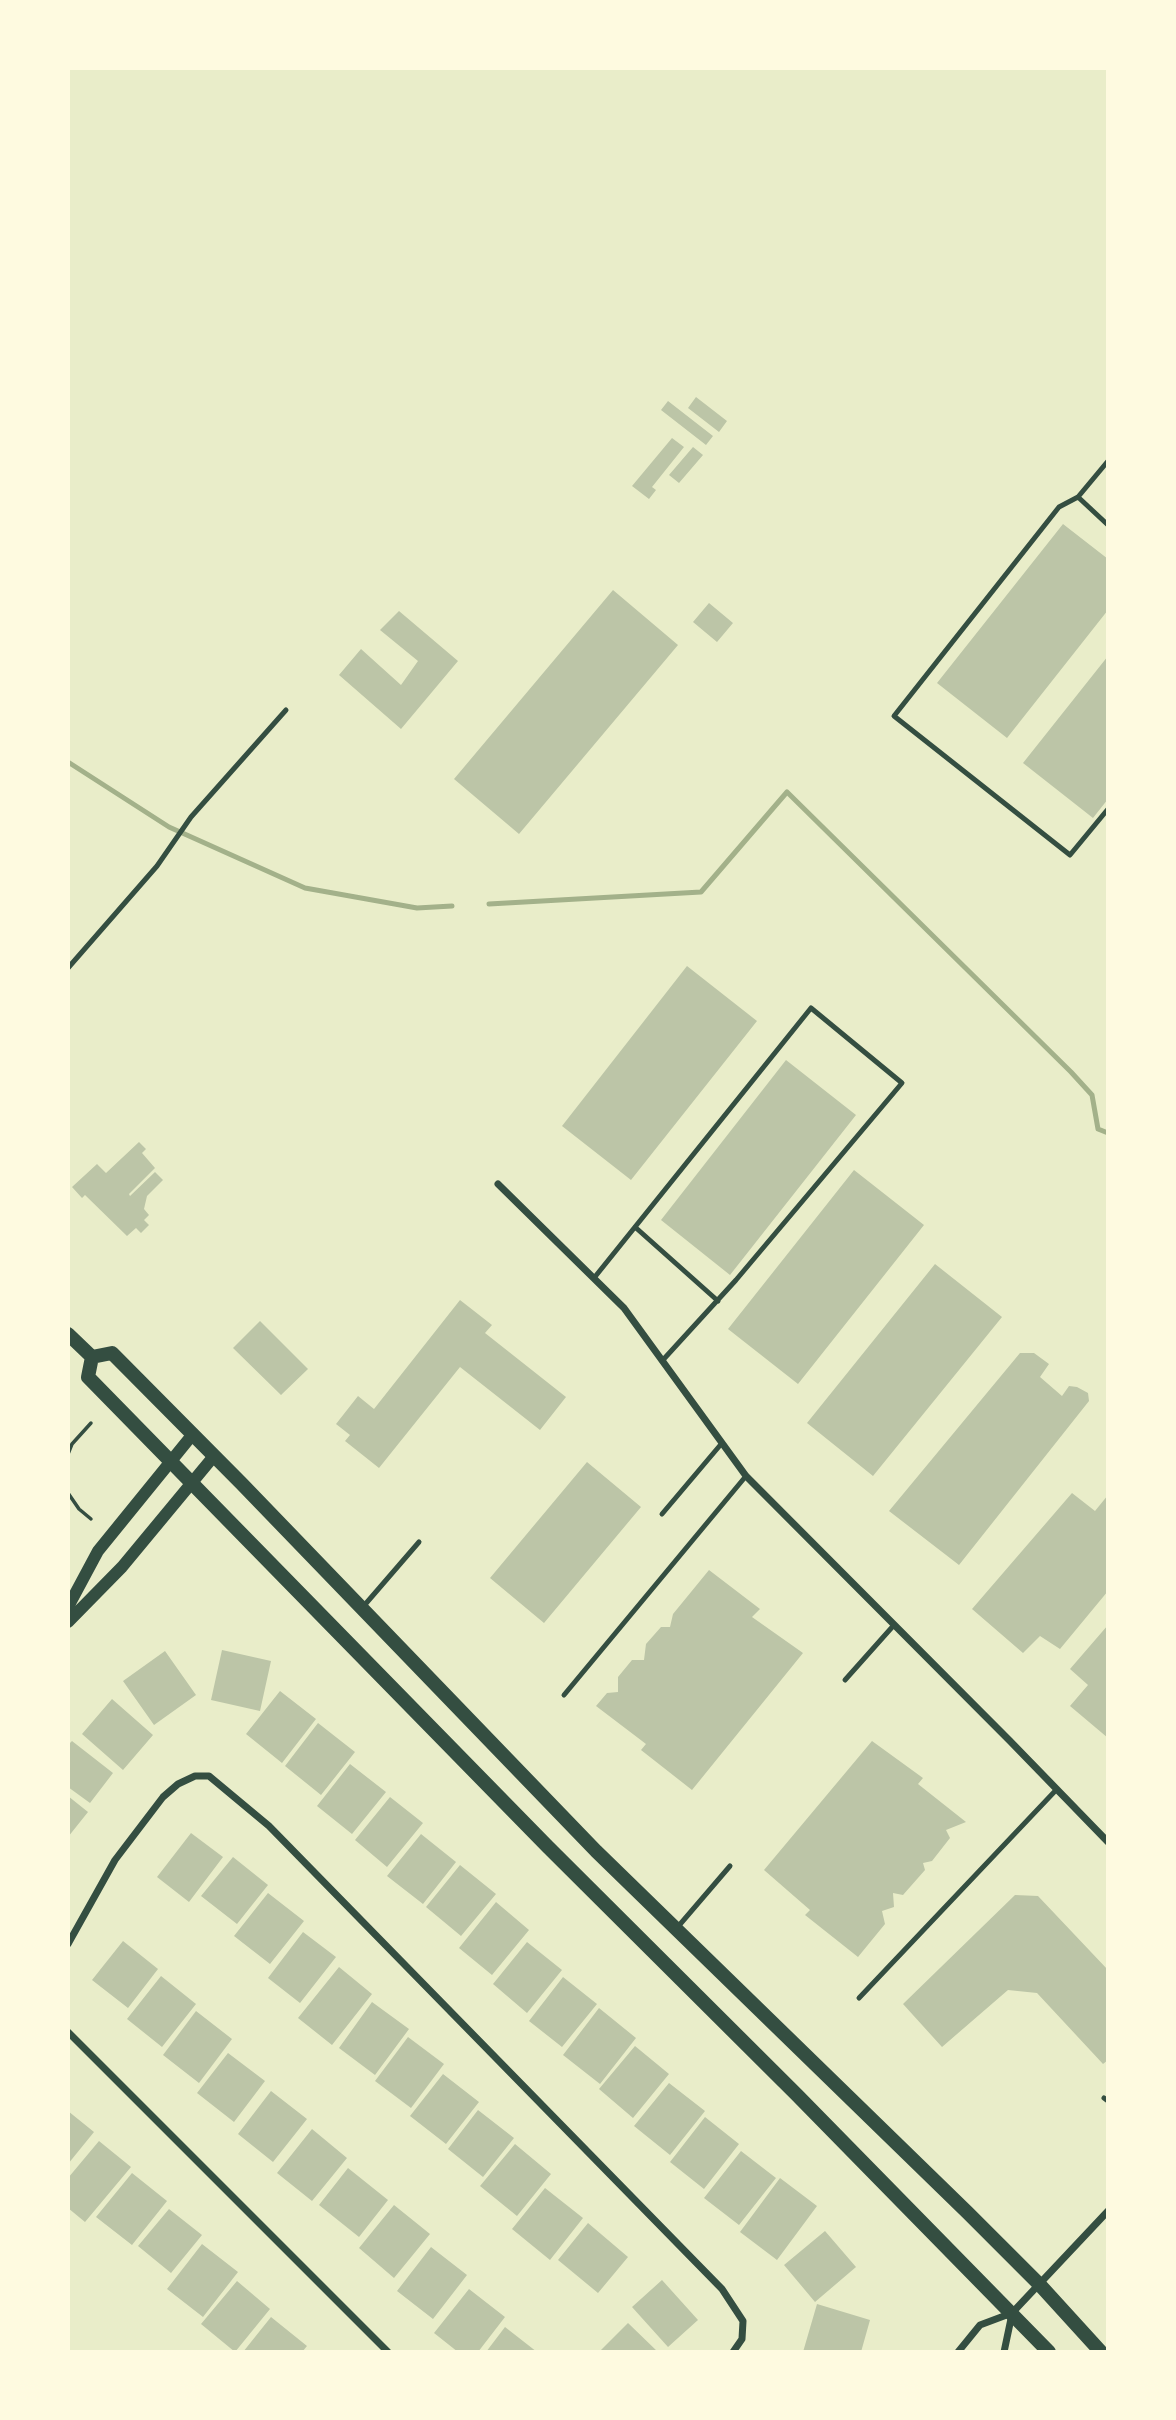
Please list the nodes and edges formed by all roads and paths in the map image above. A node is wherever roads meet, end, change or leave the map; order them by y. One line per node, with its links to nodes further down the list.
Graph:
1 (1108, 461): 2 (lane)
2 (1078, 497): 3 (lane); 5 (lane)
3 (1108, 524)
4 (286, 710): 6 (lane)
5 (1108, 809)
6 (68, 968)
7 (498, 1184): 9 (street)
8 (635, 1227): 9 (lane); 10 (lane); 10 (lane)
9 (594, 1278): 13 (street)
10 (718, 1301): 13 (lane)
11 (68, 1334): 12 (main road)
12 (92, 1357): 15 (main road); 19 (main road)
13 (662, 1361): 16 (street)
14 (92, 1423): 17 (path)
15 (192, 1434): 18 (main road); 19 (street)
16 (722, 1443): 20 (street); 23 (lane)
17 (68, 1454)
18 (214, 1455): 21 (street); 27 (main road)
19 (171, 1460): 21 (main road); 26 (street)
20 (746, 1476): 29 (street); 31 (lane)
21 (192, 1481): 28 (street); 41 (main road)
22 (68, 1493): 24 (path)
23 (662, 1514)
24 (91, 1520)
25 (419, 1542): 27 (lane)
26 (68, 1607)
27 (362, 1608): 35 (main road)
28 (68, 1622)
29 (894, 1625): 30 (lane); 32 (street)
30 (845, 1681)
31 (564, 1695)
32 (1057, 1789): 33 (street); 37 (lane)
33 (1108, 1842)
34 (730, 1866): 35 (lane)
35 (676, 1929): 40 (main road)
36 (68, 1944): 43 (street)
37 (859, 1998)
38 (68, 2032): 42 (street)
39 (1108, 2211): 40 (street)
40 (1040, 2285): 41 (street); 47 (main road)
41 (1012, 2313): 44 (street); 45 (street); 46 (main road)
42 (388, 2352)
43 (733, 2352)
44 (958, 2352)
45 (1004, 2352)
46 (1049, 2352)
47 (1101, 2352)

